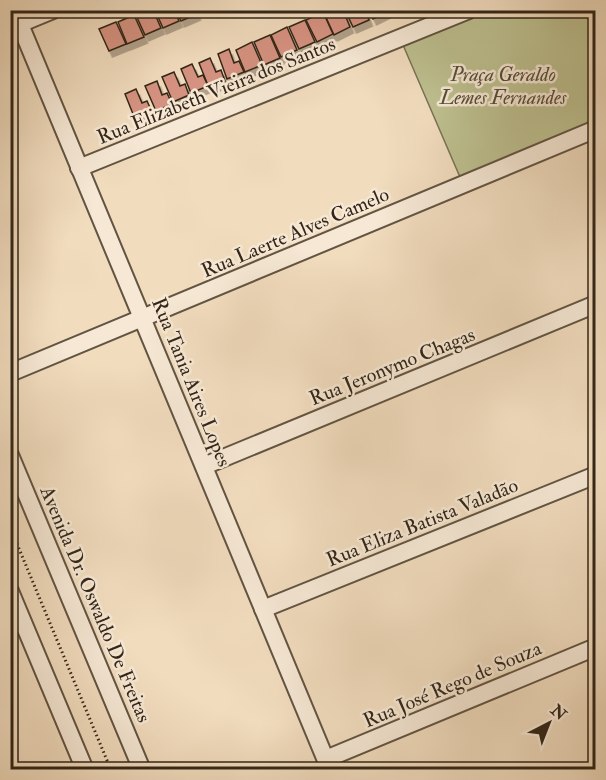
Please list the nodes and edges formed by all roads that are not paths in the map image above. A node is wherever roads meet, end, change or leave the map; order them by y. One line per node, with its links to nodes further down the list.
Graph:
1 (53, 10): 3 (street)
2 (469, 10): 5 (street, Rua Elizabeth Vieira dos Santos)
3 (16, 17): 5 (street, Rua Tania Aires Lopes)
4 (596, 129): 7 (street, Rua Laerte Alves Camelo)
5 (79, 168): 7 (street, Rua Tania Aires Lopes)
6 (596, 304): 10 (street, Rua Jeronymo Chagas)
7 (142, 318): 8 (street, Rua Laerte Alves Camelo); 10 (street, Rua Tania Aires Lopes)
8 (10, 373)
9 (10, 454): 17 (street, Avenida Dr. Oswaldo De Freitas)
10 (204, 466): 13 (street, Rua Tania Aires Lopes)
11 (596, 475): 13 (street, Rua Eliza Batista Valadão)
12 (10, 591): 16 (street)
13 (263, 609): 15 (street, Rua Tania Aires Lopes)
14 (596, 647): 15 (street, Rua José Rego de Souza)
15 (328, 764)
16 (85, 770)
17 (142, 770)

